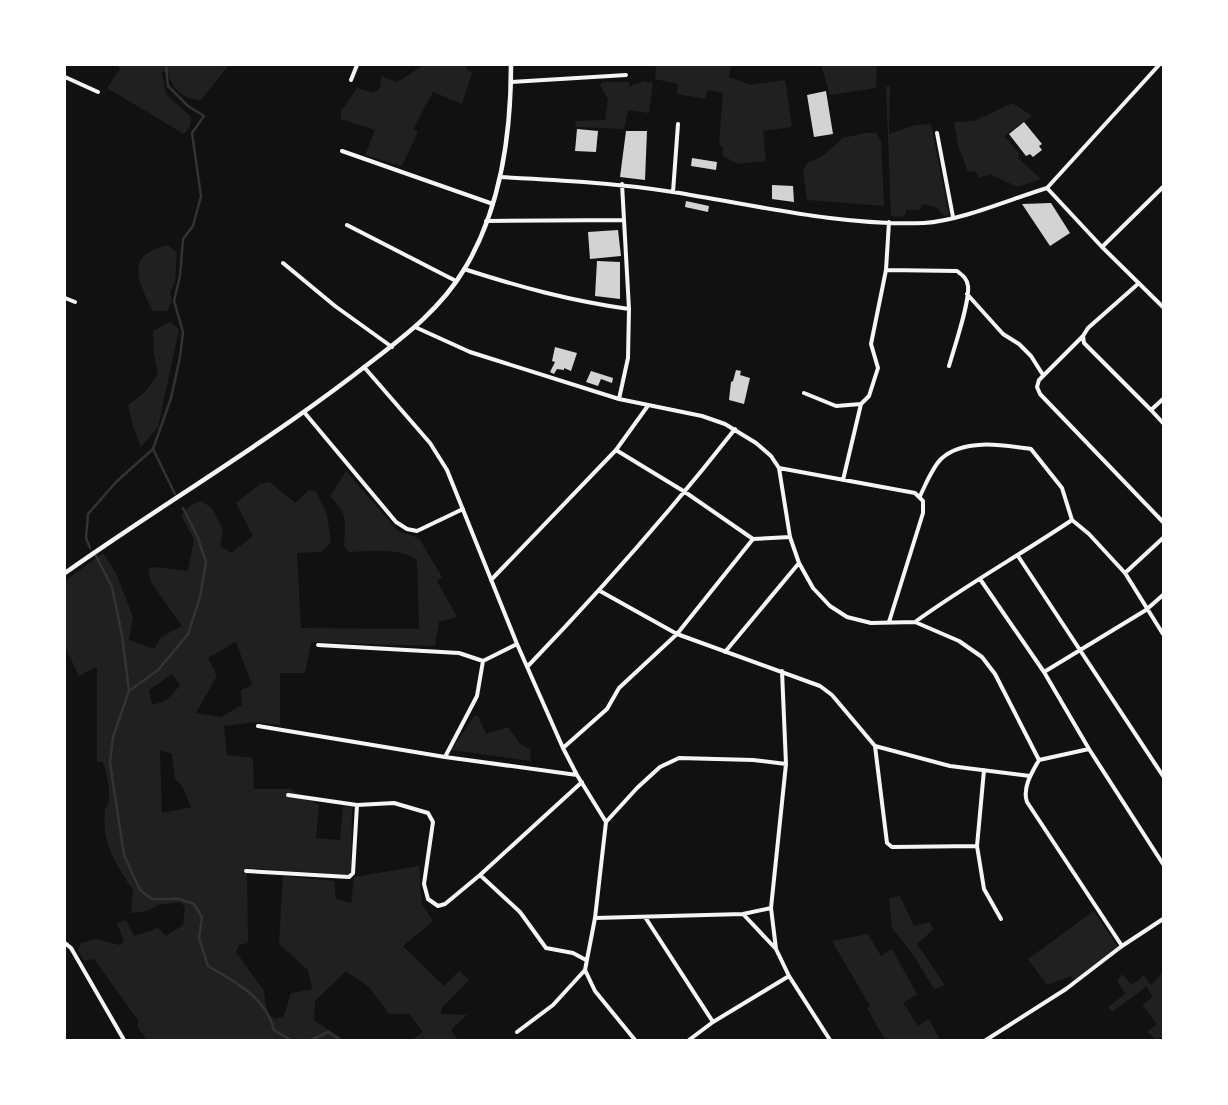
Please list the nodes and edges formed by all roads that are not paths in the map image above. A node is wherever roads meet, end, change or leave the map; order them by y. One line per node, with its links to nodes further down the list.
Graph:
1 (358, 65): 6 (street)
2 (512, 65): 7 (street)
3 (1159, 65): 15 (street)
4 (626, 75): 7 (street)
5 (65, 77): 8 (street)
6 (351, 80)
7 (512, 82): 12 (street)
8 (98, 92)
9 (678, 124): 16 (street)
10 (937, 133): 18 (street)
11 (342, 151): 17 (street)
12 (500, 176): 13 (street); 17 (street)
13 (622, 184): 16 (street); 19 (street)
14 (1163, 187): 23 (street)
15 (1047, 188): 18 (street); 23 (street)
16 (672, 192): 21 (street)
17 (493, 204): 20 (street)
18 (953, 217): 21 (street)
19 (624, 220): 20 (street); 33 (street)
20 (486, 221): 25 (street)
21 (889, 222): 26 (street)
22 (347, 225): 27 (street)
23 (1102, 247): 28 (street)
24 (283, 263): 36 (street)
25 (464, 269): 27 (street); 33 (street)
26 (886, 270): 29 (street); 43 (street)
27 (456, 281): 34 (street)
28 (1139, 283): 32 (street); 35 (street)
29 (967, 294): 37 (street); 39 (street)
30 (65, 298): 31 (street)
31 (75, 302)
32 (1163, 308)
33 (629, 309): 41 (street)
34 (416, 327): 36 (street); 41 (street)
35 (1083, 336): 39 (street); 45 (street)
36 (392, 347): 38 (street)
37 (949, 366)
38 (364, 367): 46 (street); 54 (street)
39 (1043, 375): 56 (street)
40 (804, 393): 43 (street)
41 (619, 399): 44 (street)
42 (1163, 399): 45 (street)
43 (861, 404): 51 (street)
44 (647, 407): 48 (street); 49 (street)
45 (1151, 410): 47 (street)
46 (304, 412): 54 (street); 62 (street)
47 (1163, 423)
48 (735, 429): 50 (street); 52 (street)
49 (616, 450): 52 (street); 65 (street)
50 (779, 468): 51 (street); 57 (street)
51 (843, 480): 53 (street)
52 (685, 492): 59 (street); 66 (street)
53 (920, 496): 55 (street); 69 (street)
54 (463, 509): 65 (street)
55 (1072, 520): 60 (street); 63 (street)
56 (1163, 522)
57 (790, 537): 59 (street); 61 (street)
58 (1163, 538): 63 (street)
59 (753, 539): 71 (street)
60 (1018, 556): 64 (street); 75 (street)
61 (799, 563): 69 (street); 76 (street)
62 (65, 573)
63 (1124, 573): 68 (street)
64 (980, 579): 70 (street); 80 (street)
65 (491, 580): 73 (street)
66 (600, 591): 71 (street); 78 (street)
67 (1163, 595): 68 (street)
68 (1146, 610): 72 (street); 75 (street)
69 (889, 622): 70 (street)
70 (916, 622): 86 (street)
71 (677, 634): 76 (street); 83 (street)
72 (1163, 634)
73 (517, 644): 77 (street); 78 (street)
74 (318, 645): 77 (street)
75 (1080, 651): 80 (street); 91 (street)
76 (725, 652): 79 (street)
77 (484, 662): 85 (street)
78 (528, 666): 83 (street)
79 (782, 671): 82 (street); 87 (street)
80 (1044, 672): 84 (street)
81 (258, 726): 85 (street)
82 (874, 746): 88 (street); 96 (street)
83 (563, 748): 89 (street)
84 (1089, 749): 86 (street); 97 (street)
85 (445, 757): 89 (street)
86 (1039, 760): 90 (street)
87 (786, 764): 95 (street); 100 (street)
88 (984, 770): 90 (street); 96 (street)
89 (577, 774): 92 (street)
90 (1030, 776): 107 (street)
91 (1163, 776)
92 (582, 782): 95 (street); 99 (street)
93 (288, 795): 94 (street)
94 (357, 805): 98 (street); 99 (street)
95 (606, 822): 103 (street)
96 (977, 846): 105 (street)
97 (1163, 864)
98 (246, 871)
99 (480, 875): 109 (street)
100 (771, 908): 101 (street); 108 (street)
101 (743, 914): 102 (street); 108 (street)
102 (645, 917): 103 (street); 112 (street)
103 (596, 918): 109 (street)
104 (1163, 919): 107 (street)
105 (1001, 920)
106 (65, 943): 114 (street)
107 (1122, 946): 119 (street)
108 (776, 949): 111 (street)
109 (586, 960): 110 (street)
110 (585, 970): 113 (street); 116 (street)
111 (789, 976): 112 (street); 118 (street)
112 (713, 1022): 117 (street)
113 (517, 1032)
114 (124, 1039): 115 (street)
115 (118, 1040)
116 (635, 1040)
117 (689, 1040)
118 (830, 1040)
119 (986, 1040)

